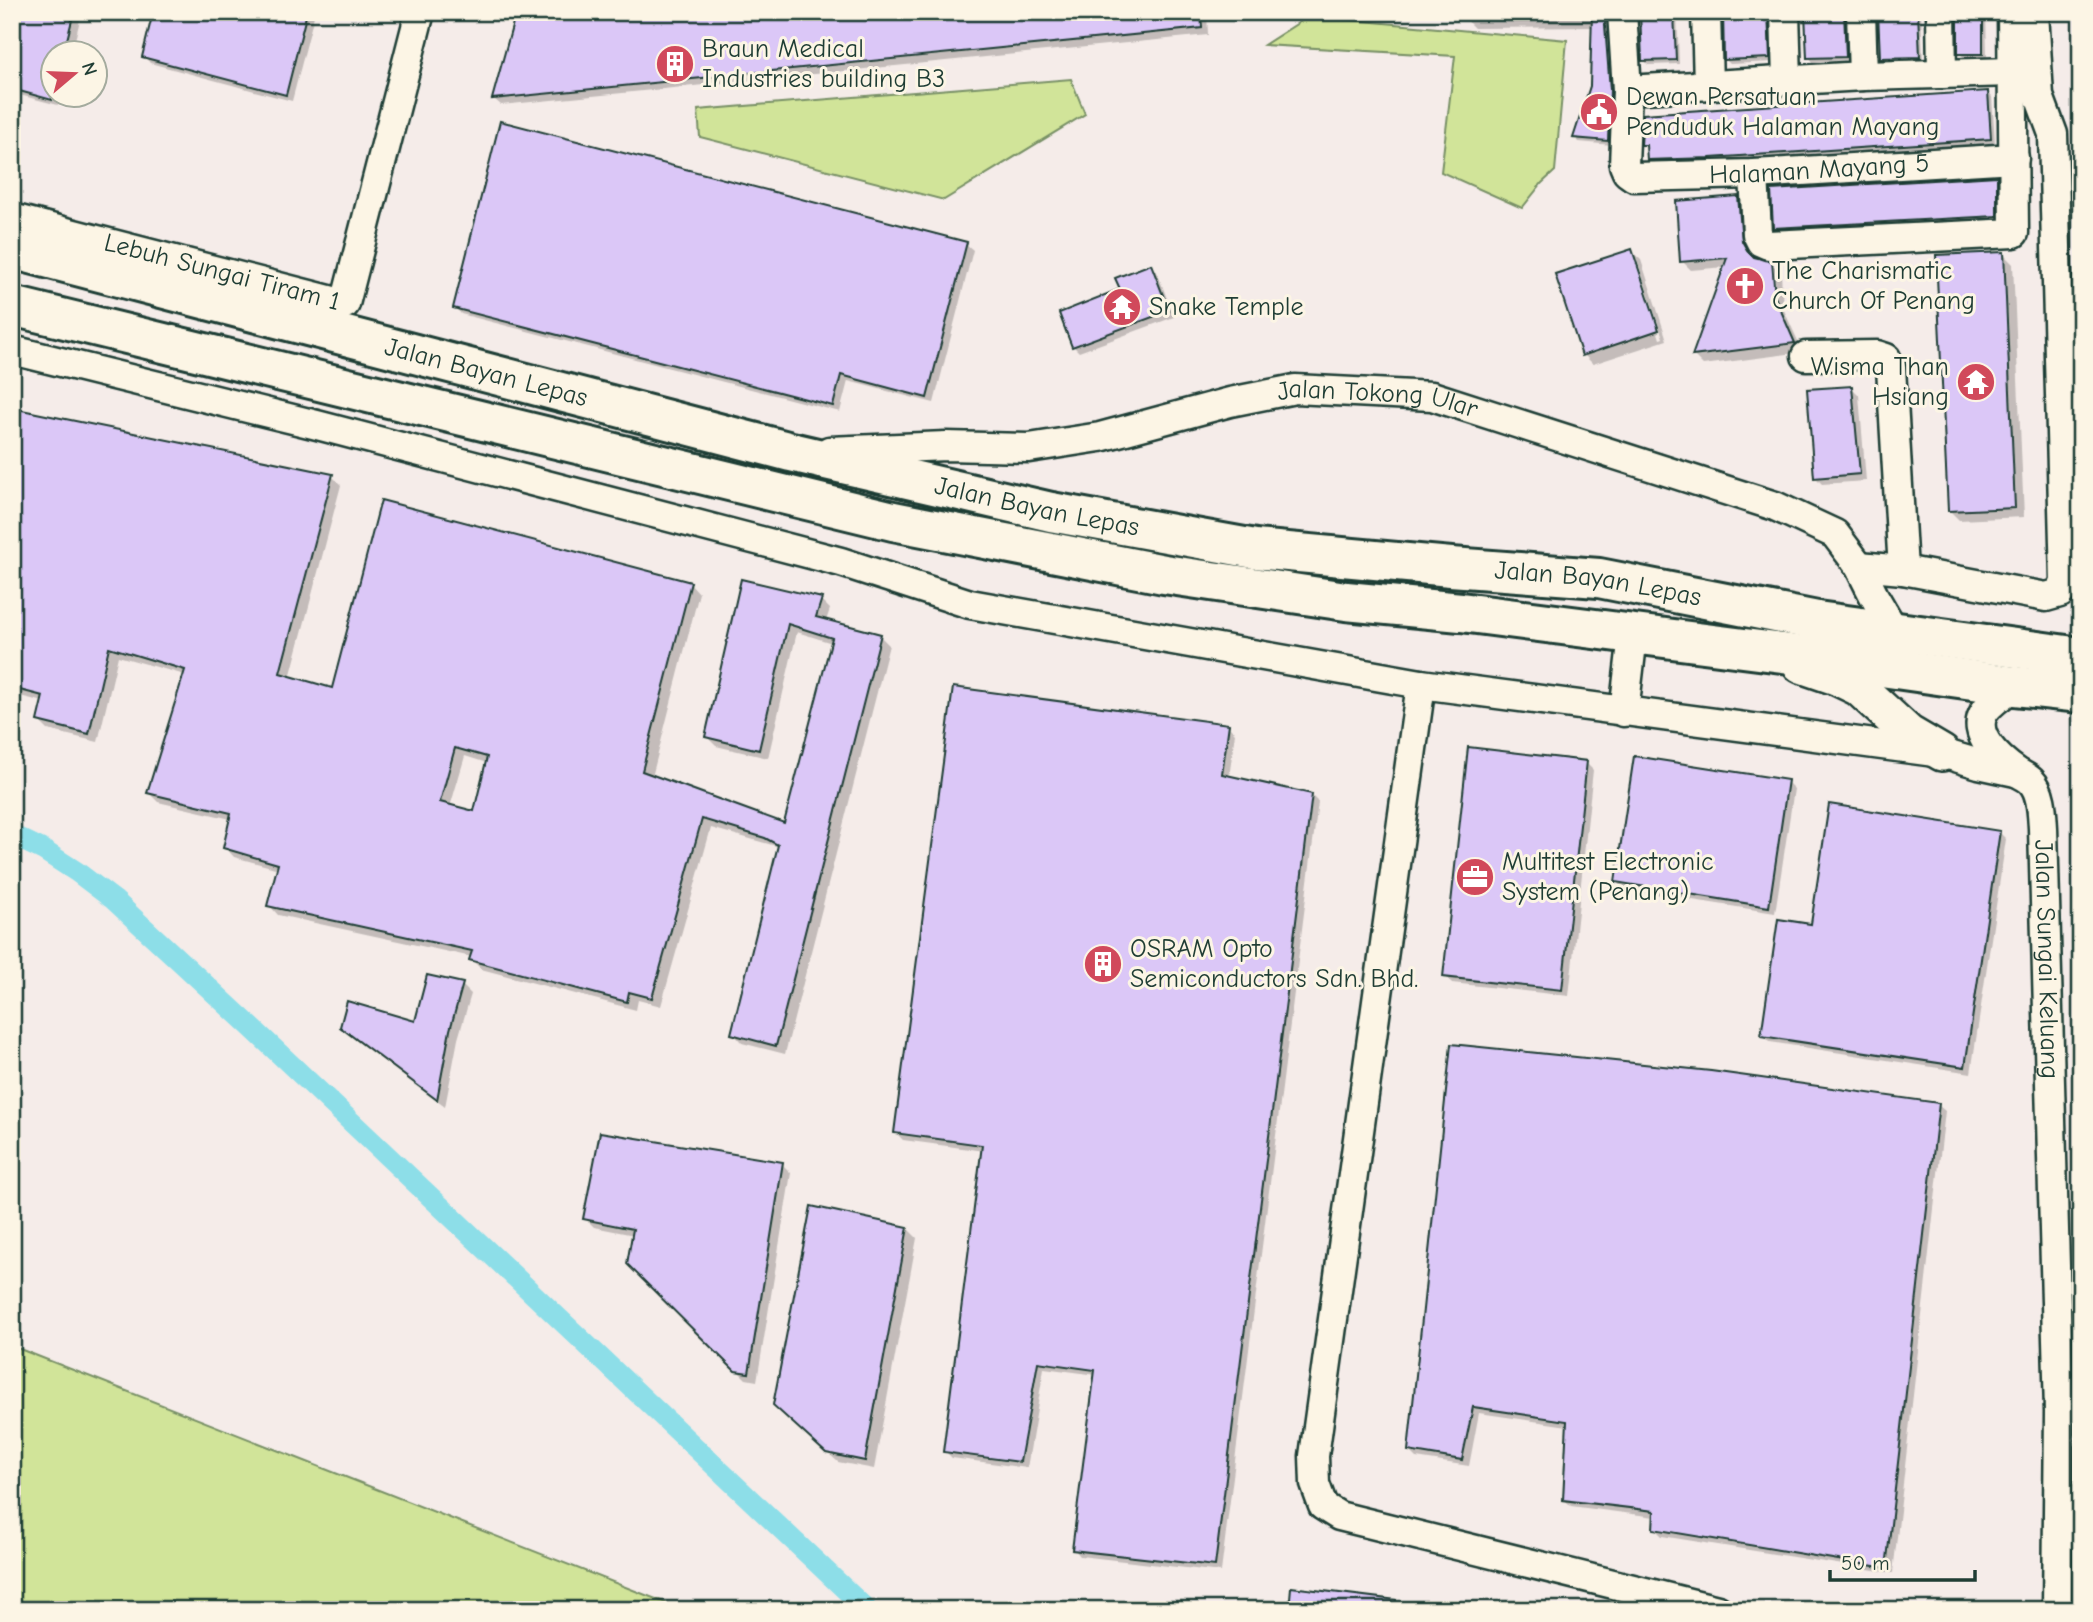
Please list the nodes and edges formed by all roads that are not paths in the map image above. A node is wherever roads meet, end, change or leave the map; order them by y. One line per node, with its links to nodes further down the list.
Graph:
1 (420, 12): 18 (street, Lebuh Sungai Tiram 1)
2 (1622, 12): 14 (street)
3 (1706, 12): 13 (street)
4 (1785, 12): 12 (street)
5 (1861, 12): 11 (street)
6 (1941, 12): 10 (street)
7 (2012, 12): 9 (street)
8 (2034, 12): 9 (street)
9 (2021, 63): 10 (street); 15 (street); 16 (street)
10 (1942, 74): 11 (street)
11 (1863, 76): 12 (street)
12 (1787, 80): 13 (street)
13 (1708, 85): 14 (street)
14 (1627, 90): 17 (street, Halaman Mayang 5)
15 (2014, 164): 16 (street, Halaman Mayang 5); 17 (street, Halaman Mayang 5); 17 (street)
16 (2055, 171): 25 (street)
17 (1754, 174)
18 (12, 218)
19 (12, 249): 23 (highway, Jalan Bayan Lepas)
20 (12, 306): 27 (highway, Jalan Bayan Lepas)
21 (12, 351): 30 (street)
22 (1806, 356): 25 (street)
23 (791, 452): 24 (street, Jalan Tokong Ular); 26 (highway, Jalan Bayan Lepas)
24 (1859, 566): 25 (street); 26 (street, Jalan Tokong Ular)
25 (1903, 570)
26 (1895, 632): 29 (highway, Jalan Bayan Lepas)
27 (1633, 635): 28 (highway, Jalan Bayan Lepas); 32 (street)
28 (1755, 650): 31 (highway, Jalan Bayan Lepas); 33 (main road)
29 (2075, 674): 31 (highway, Jalan Bayan Lepas)
30 (1421, 684): 32 (street); 35 (street)
31 (2015, 686): 34 (street, Jalan Sungai Keluang)
32 (1624, 712): 33 (street)
33 (1942, 753): 34 (street)
34 (2016, 772): 36 (street, Jalan Sungai Keluang)
35 (1718, 1610)
36 (2057, 1610)

